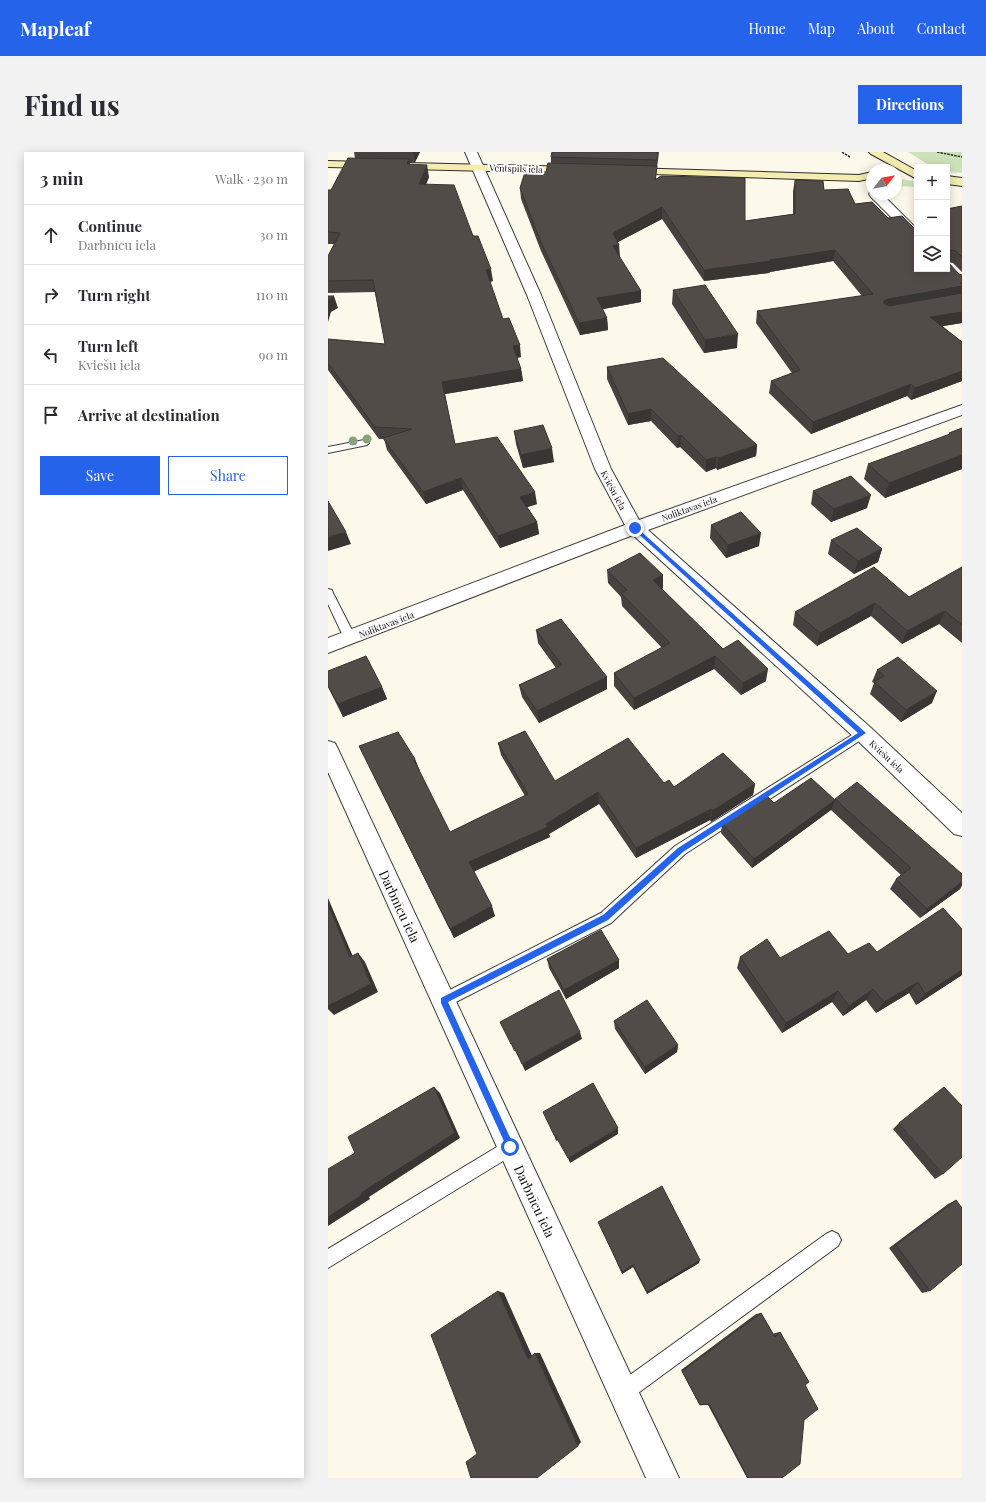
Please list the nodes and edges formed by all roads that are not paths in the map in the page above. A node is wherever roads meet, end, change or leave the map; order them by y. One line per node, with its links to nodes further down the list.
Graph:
1 (875, 152): 7 (street)
2 (474, 160): 3 (street, Ventspils iela); 4 (street, Ventspils iela); 19 (street, Kviešu iela)
3 (328, 164)
4 (589, 170)
5 (620, 171): 10 (street)
6 (902, 175): 9 (street)
7 (914, 175)
8 (866, 176): 10 (street)
9 (914, 177)
10 (859, 178): 13 (street)
11 (950, 180): 12 (street)
12 (962, 182)
13 (866, 185)
14 (881, 200): 15 (street)
15 (914, 233)
16 (962, 410): 19 (street, Noliktavas iela)
17 (364, 443): 18 (lane)
18 (328, 450)
19 (635, 528): 21 (street, Noliktavas iela); 23 (street, Kviešu iela)
20 (328, 593): 21 (lane)
21 (350, 638): 22 (street, Noliktavas iela)
22 (328, 646)
23 (863, 733): 25 (street, Kviešu iela); 26 (lane)
24 (328, 749): 26 (street, Darbnīcu iela)
25 (962, 827)
26 (443, 1001): 27 (street, Darbnīcu iela)
27 (510, 1147): 29 (lane); 30 (street, Darbnīcu iela)
28 (832, 1240): 30 (lane)
29 (328, 1259)
30 (623, 1392): 31 (street, Darbnīcu iela)
31 (663, 1478)

